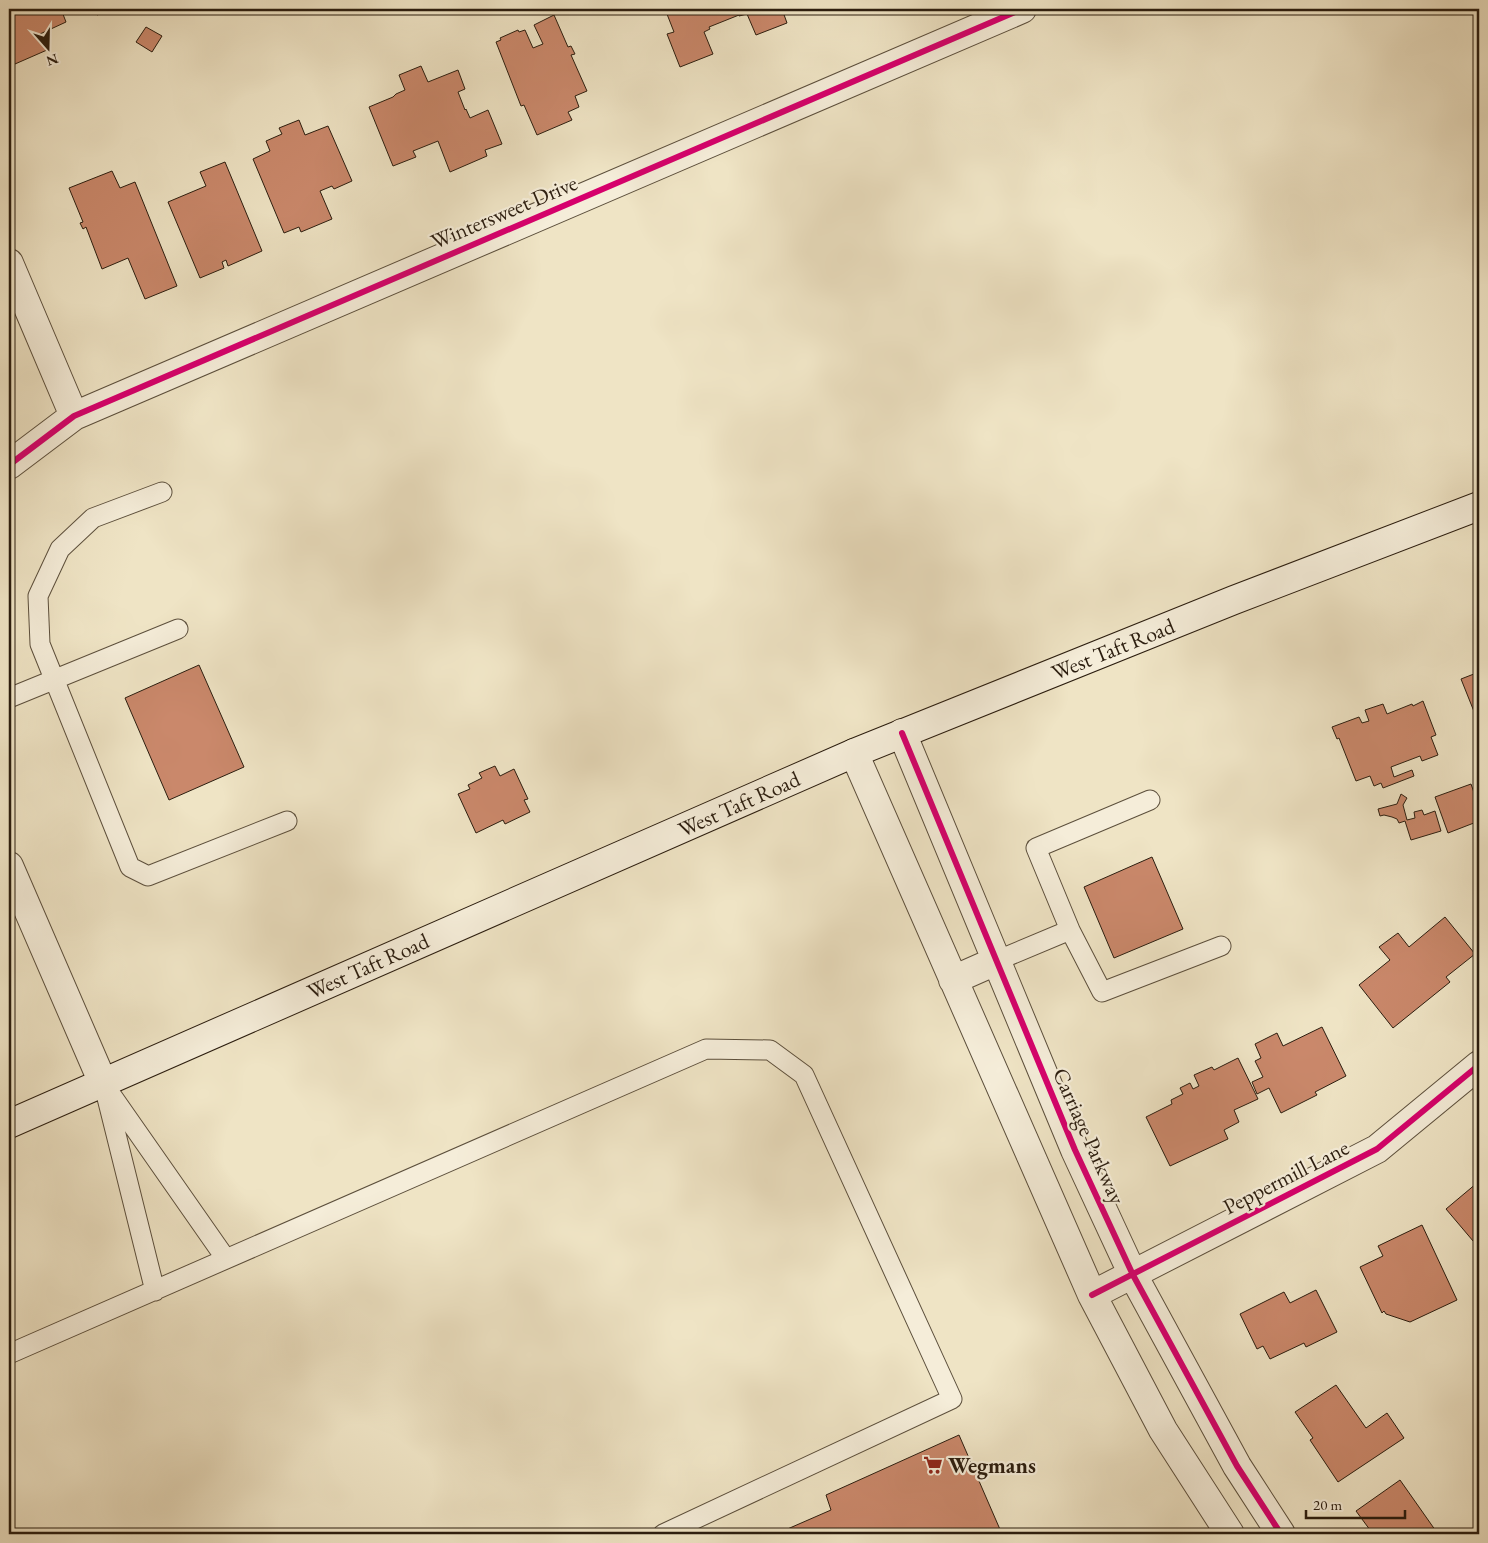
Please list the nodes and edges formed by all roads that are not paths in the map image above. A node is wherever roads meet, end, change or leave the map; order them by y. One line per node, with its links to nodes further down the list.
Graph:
1 (1022, 9): 3 (street, Wintersweet Drive)
2 (9, 263): 3 (street)
3 (74, 416): 4 (street, Wintersweet Drive)
4 (9, 465)
5 (162, 492): 8 (lane)
6 (1479, 506): 10 (street, West Taft Road)
7 (178, 629): 8 (lane)
8 (54, 680): 9 (lane); 13 (lane)
9 (9, 698)
10 (902, 734): 11 (street, West Taft Road); 17 (street, Carriage Parkway)
11 (854, 753): 18 (street); 20 (street, West Taft Road)
12 (1150, 800): 15 (lane)
13 (287, 821)
14 (9, 866): 20 (street)
15 (1070, 930): 16 (lane); 17 (lane)
16 (1221, 946)
17 (996, 961): 18 (street); 23 (street, Carriage Parkway)
18 (953, 980): 25 (street)
19 (1479, 1065): 23 (street, Peppermill Lane)
20 (104, 1083): 21 (street, West Taft Road); 22 (lane); 24 (lane)
21 (9, 1124)
22 (226, 1259): 24 (lane); 27 (lane)
23 (1133, 1275): 25 (street, Peppermill Lane); 29 (street, Carriage Parkway)
24 (155, 1291): 26 (lane)
25 (1092, 1295): 28 (street)
26 (9, 1354)
27 (663, 1534)
28 (1230, 1534)
29 (1281, 1534)

